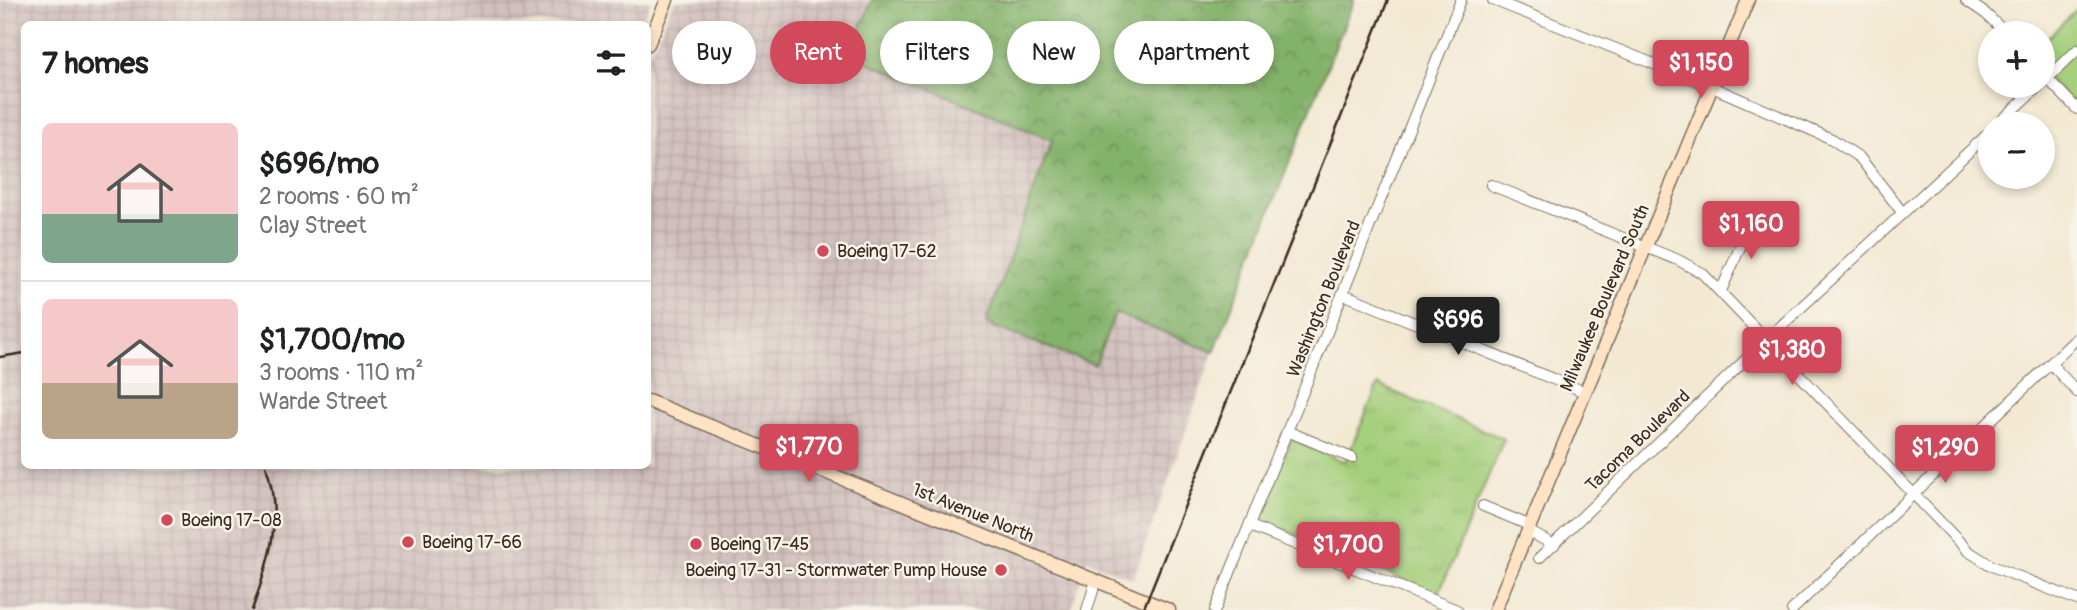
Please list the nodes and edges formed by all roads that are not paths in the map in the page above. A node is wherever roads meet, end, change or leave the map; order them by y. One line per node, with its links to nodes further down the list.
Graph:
1 (667, 0): 7 (street)
2 (1461, 0): 21 (street, Washington Boulevard)
3 (1493, 0): 10 (street)
4 (1748, 0): 10 (street, Milwaukee Boulevard South)
5 (1966, 0): 6 (street)
6 (1994, 21)
7 (651, 37)
8 (2077, 50): 9 (street)
9 (2055, 69)
10 (1712, 87): 17 (street); 19 (street, Milwaukee Boulevard South)
11 (2055, 90): 13 (street)
12 (2025, 98): 14 (street)
13 (2077, 109)
14 (2010, 112)
15 (1978, 143): 17 (street, Tacoma Boulevard)
16 (1491, 185): 19 (street)
17 (1902, 212): 23 (street, Tacoma Boulevard)
18 (1759, 216): 20 (street)
19 (1646, 247): 20 (street); 25 (street, Milwaukee Boulevard South)
20 (1721, 291): 23 (street)
21 (1343, 294): 25 (street); 28 (street, Washington Boulevard)
22 (2077, 338): 24 (street)
23 (1766, 340): 30 (street); 34 (street, Tacoma Boulevard)
24 (2050, 363): 26 (street); 30 (street)
25 (1585, 392): 33 (street, Milwaukee Boulevard South)
26 (2077, 392)
27 (651, 402): 36 (street, 1st Avenue North)
28 (1287, 432): 29 (street); 32 (street, Washington Boulevard)
29 (1352, 458)
30 (1914, 494): 37 (street); 43 (street)
31 (1483, 506): 33 (street)
32 (1250, 526): 40 (street, Washington Boulevard); 41 (street)
33 (1529, 528): 34 (street); 42 (street, Milwaukee Boulevard South)
34 (1553, 544): 35 (street, Tacoma Boulevard)
35 (1539, 558)
36 (1096, 581): 38 (street); 39 (street, 1st Avenue North)
37 (2077, 600)
38 (1087, 610)
39 (1169, 610)
40 (1214, 610)
41 (1457, 610)
42 (1495, 610)
43 (1792, 610)

